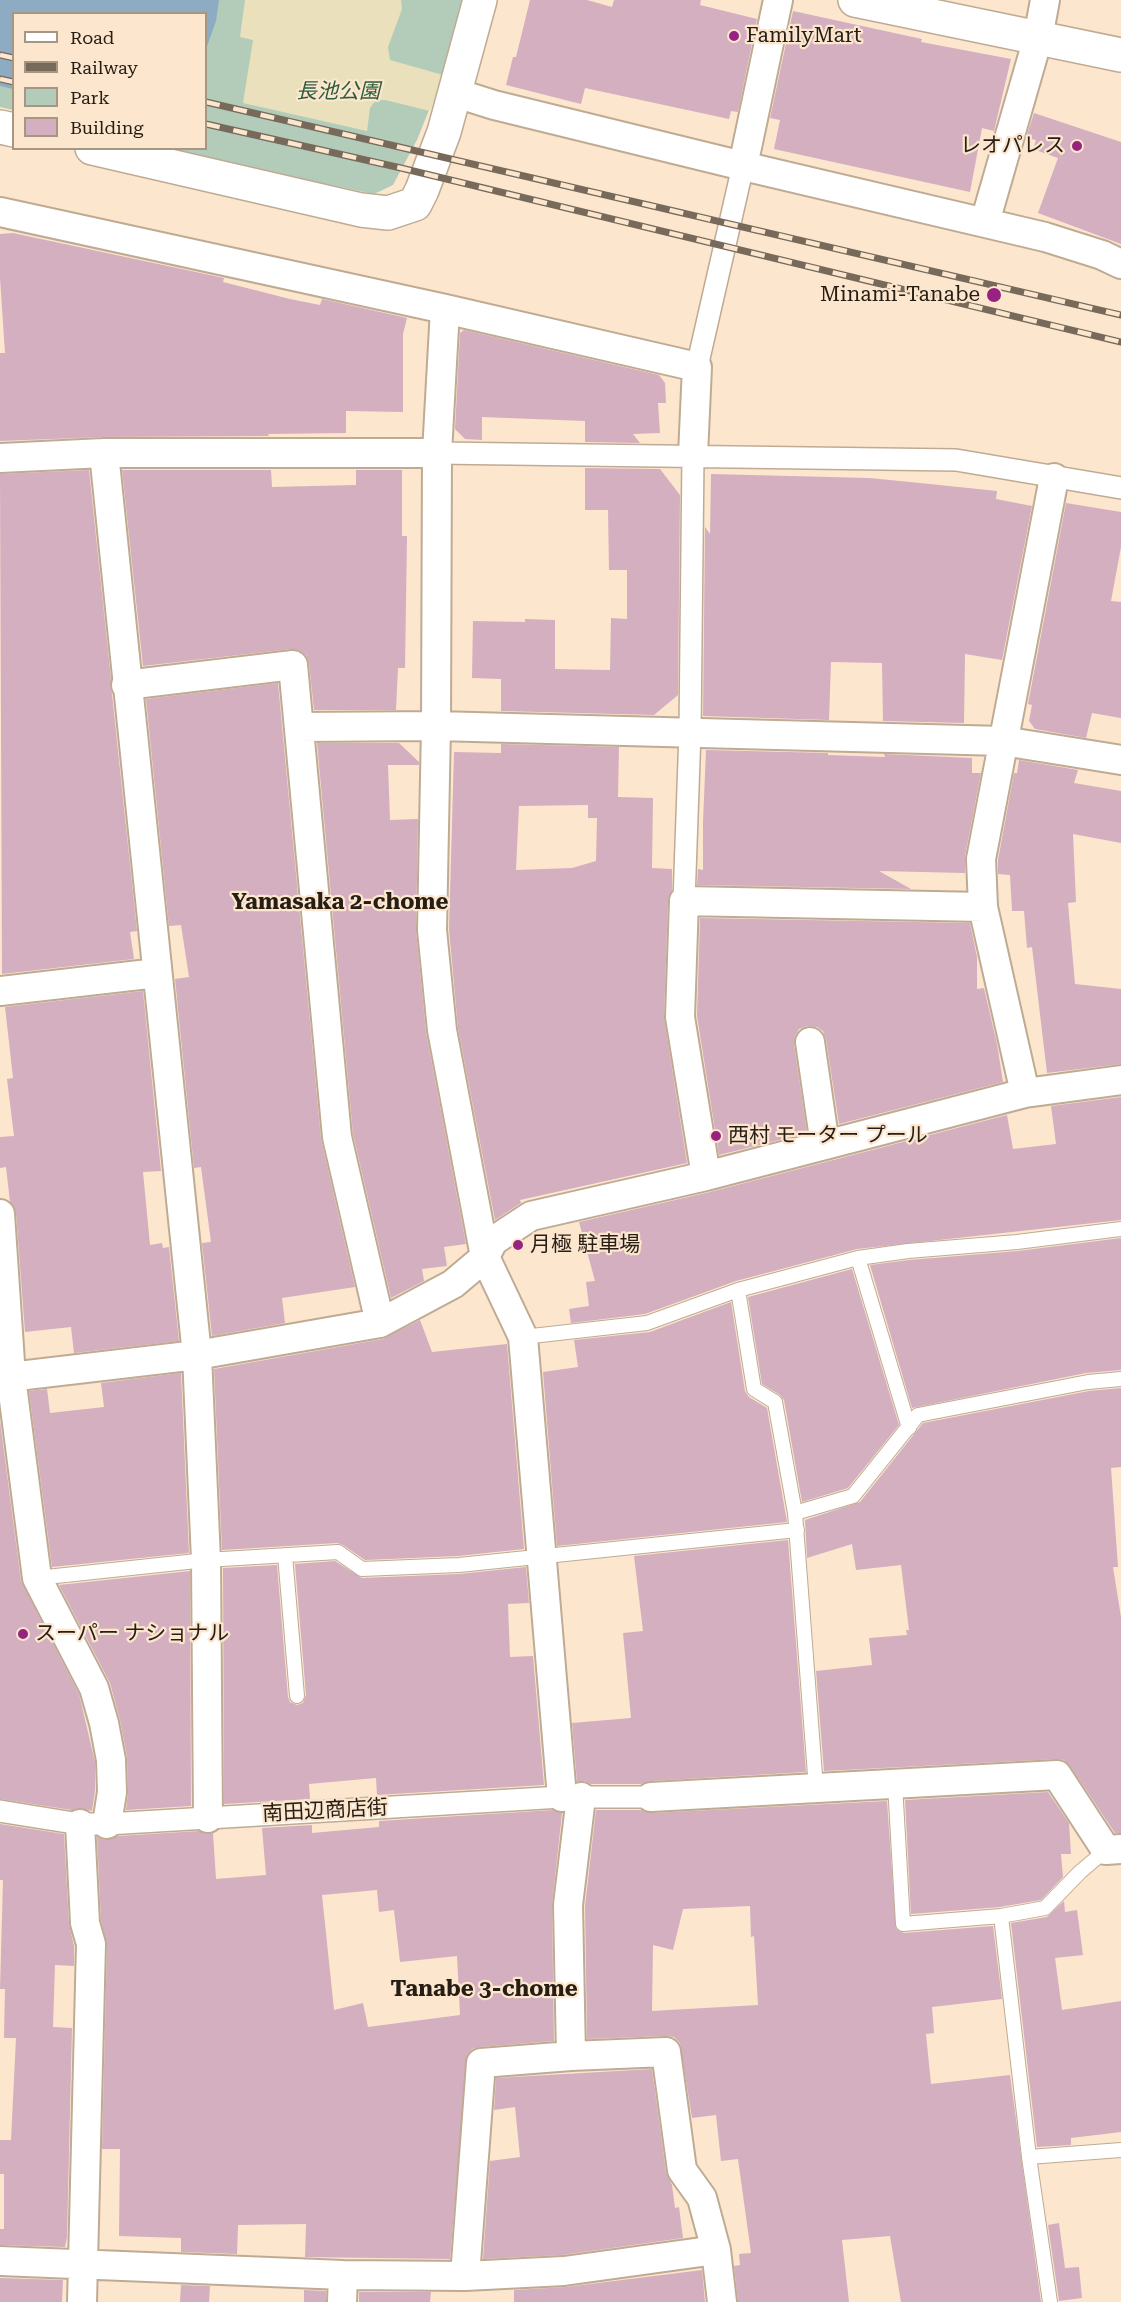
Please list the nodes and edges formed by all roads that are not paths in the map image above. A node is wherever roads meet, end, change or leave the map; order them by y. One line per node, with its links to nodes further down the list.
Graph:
1 (480, 0): 7 (street)
2 (778, 0): 9 (street)
3 (855, 0): 5 (street)
4 (1045, 0): 5 (street)
5 (1038, 38): 6 (street); 11 (street)
6 (1121, 55)
7 (456, 93): 8 (street); 9 (street)
8 (101, 150)
9 (743, 166): 11 (street); 14 (street)
10 (0, 212): 13 (street)
11 (985, 222): 12 (street)
12 (1121, 264)
13 (445, 309): 14 (street); 16 (street)
14 (697, 367): 17 (street)
15 (104, 453): 16 (street); 18 (street); 21 (street)
16 (437, 453): 17 (street); 22 (street)
17 (693, 455): 19 (street); 24 (street)
18 (0, 458)
19 (1054, 478): 20 (street); 25 (street)
20 (1121, 488)
21 (126, 685): 23 (street); 29 (street)
22 (436, 726): 23 (street); 24 (street); 38 (street)
23 (299, 727): 41 (street)
24 (690, 732): 25 (street); 27 (street)
25 (1003, 741): 26 (street); 28 (street)
26 (1121, 760)
27 (684, 901): 28 (street); 35 (street)
28 (983, 907): 33 (street)
29 (157, 973): 30 (street); 43 (street)
30 (0, 991)
31 (810, 1042): 34 (street)
32 (1121, 1080): 33 (street)
33 (1025, 1093): 34 (street)
34 (825, 1145): 35 (street)
35 (706, 1176): 38 (street)
36 (0, 1214): 44 (street)
37 (1121, 1229): 39 (lane)
38 (485, 1257): 41 (street); 42 (street)
39 (858, 1258): 40 (lane); 46 (lane)
40 (738, 1290): 42 (lane); 47 (lane)
41 (380, 1323): 43 (street)
42 (523, 1337): 50 (street)
43 (197, 1355): 44 (street); 51 (street)
44 (5, 1378): 52 (street)
45 (1121, 1379): 46 (lane)
46 (909, 1428): 47 (lane)
47 (795, 1513): 48 (lane)
48 (797, 1530): 50 (lane); 55 (lane)
49 (285, 1555): 50 (lane); 51 (lane); 53 (lane)
50 (540, 1556): 56 (street)
51 (206, 1560): 52 (lane); 59 (street)
52 (37, 1578): 60 (street)
53 (297, 1696)
54 (895, 1784): 55 (street); 61 (street); 62 (lane)
55 (816, 1788): 57 (street)
56 (572, 1797): 57 (street, 南田辺商店街); 59 (street, 南田辺商店街); 63 (street)
57 (651, 1797)
58 (0, 1811): 60 (street, 南田辺商店街)
59 (208, 1818): 60 (street, 南田辺商店街)
60 (93, 1824): 68 (street)
61 (1113, 1850): 62 (lane)
62 (1001, 1916): 65 (lane)
63 (571, 2056): 66 (street); 69 (street)
64 (1121, 2150): 65 (lane)
65 (1029, 2157): 73 (lane)
66 (716, 2250): 69 (street); 72 (street)
67 (0, 2261): 68 (street)
68 (84, 2263): 70 (street); 71 (street)
69 (465, 2276): 70 (street)
70 (342, 2289)
71 (82, 2302)
72 (722, 2302)
73 (1050, 2302)

